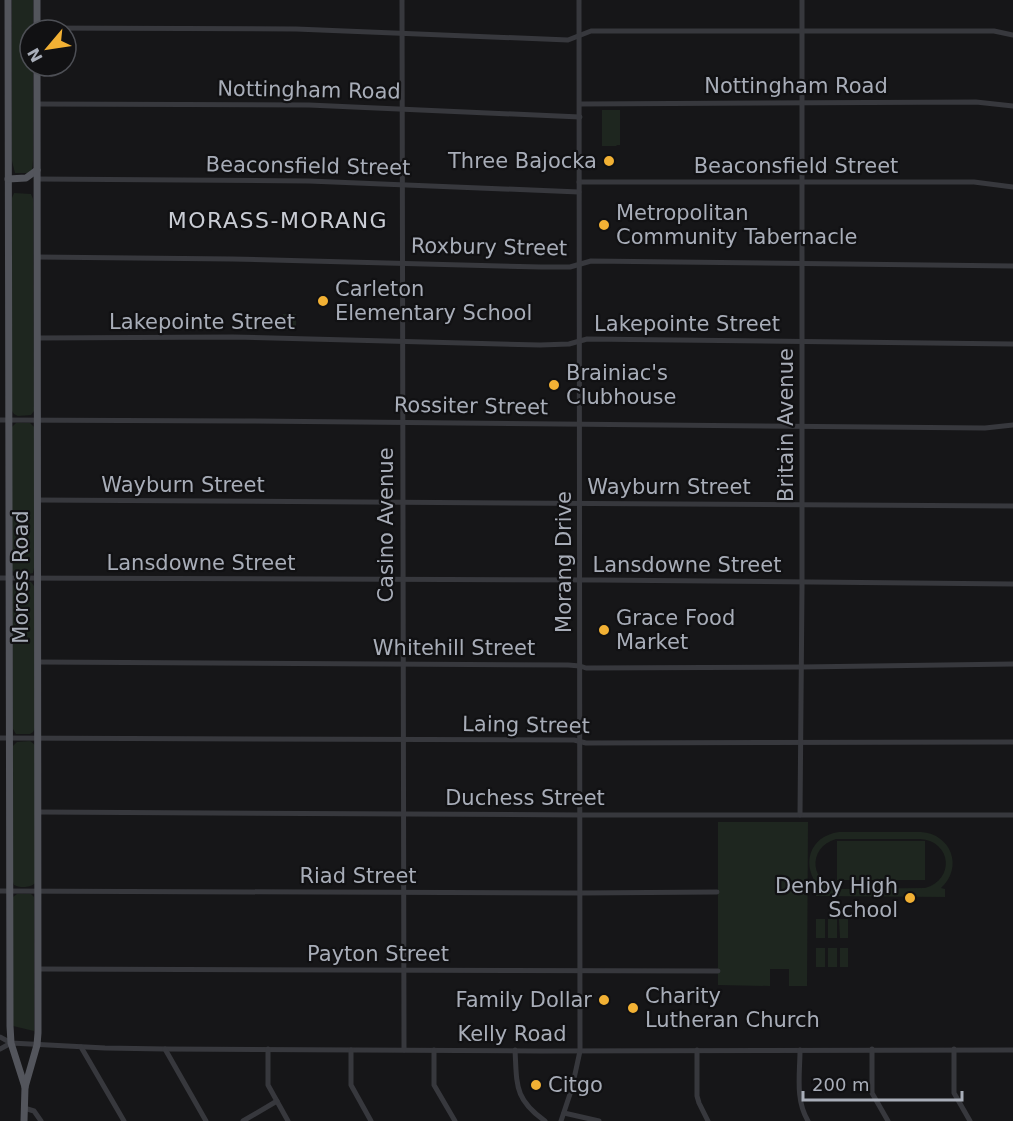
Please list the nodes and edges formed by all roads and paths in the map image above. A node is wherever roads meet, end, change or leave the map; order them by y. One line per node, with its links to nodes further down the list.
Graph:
1 (8, 0): 20 (main road, Moross Road)
2 (37, 0): 6 (main road)
3 (402, 0): 9 (street, Casino Avenue)
4 (579, 0): 11 (street, Morang Drive)
5 (802, 0): 8 (street, Britain Avenue)
6 (37, 18)
7 (78, 29): 9 (street)
8 (802, 31): 10 (street); 11 (street); 13 (street, Britain Avenue)
9 (402, 33): 11 (street); 17 (street, Casino Avenue)
10 (1013, 35)
11 (580, 36): 15 (street, Morang Drive)
12 (37, 78): 14 (main road, Moross Road)
13 (801, 103): 15 (street, Nottingham Road); 16 (street, Nottingham Road); 23 (street, Britain Avenue)
14 (37, 104): 17 (street, Nottingham Road); 19 (main road, Moross Road)
15 (580, 104): 18 (street, Morang Drive)
16 (1013, 106)
17 (402, 109): 18 (street, Nottingham Road); 24 (street, Casino Avenue)
18 (580, 117): 22 (street, Morang Drive)
19 (37, 170): 20 (main road); 21 (main road, Moross Road)
20 (4, 179): 39 (main road, Moross Road)
21 (37, 179): 24 (street, Beaconsfield Street); 27 (main road, Moross Road)
22 (579, 182): 23 (street, Beaconsfield Street); 26 (street, Morang Drive)
23 (802, 183): 25 (street, Beaconsfield Street); 29 (street, Britain Avenue)
24 (402, 184): 26 (street, Beaconsfield Street); 28 (street, Casino Avenue)
25 (1013, 187)
26 (579, 192): 30 (street, Morang Drive)
27 (37, 257): 28 (street, Roxbury Street); 32 (main road, Moross Road)
28 (402, 262): 30 (street, Roxbury Street); 35 (street, Casino Avenue)
29 (802, 263): 30 (street, Roxbury Street); 31 (street, Roxbury Street); 34 (street, Britain Avenue)
30 (580, 264): 33 (street, Morang Drive)
31 (1013, 266)
32 (37, 338): 35 (street, Lakepointe Street); 37 (main road, Moross Road)
33 (580, 341): 34 (street, Lakepointe Street); 35 (street, Lakepointe Street); 41 (street, Morang Drive)
34 (802, 341): 36 (street, Lakepointe Street); 43 (street, Britain Avenue)
35 (402, 342): 40 (street, Casino Avenue)
36 (1013, 344)
37 (37, 419): 39 (street, Rossiter Street); 40 (street, Rossiter Street); 44 (main road, Moross Road)
38 (0, 420): 39 (street, Rossiter Street)
39 (9, 420): 50 (main road, Moross Road)
40 (402, 422): 41 (street, Rossiter Street); 45 (street, Casino Avenue)
41 (580, 424): 43 (street, Rossiter Street); 46 (street, Morang Drive)
42 (1013, 425): 43 (street, Rossiter Street)
43 (802, 427): 47 (street, Britain Avenue)
44 (38, 500): 45 (street, Wayburn Street); 51 (main road, Moross Road)
45 (403, 502): 46 (street, Wayburn Street); 52 (street, Casino Avenue)
46 (580, 503): 47 (street, Wayburn Street); 53 (street, Morang Drive)
47 (802, 504): 48 (street, Wayburn Street); 54 (street, Britain Avenue)
48 (1013, 506)
49 (0, 578): 50 (street, Lansdowne Street)
50 (9, 578): 51 (street, Lansdowne Street); 62 (main road, Moross Road)
51 (38, 578): 52 (street, Lansdowne Street); 56 (main road, Moross Road)
52 (403, 580): 53 (street, Lansdowne Street); 58 (street, Casino Avenue)
53 (580, 581): 54 (street, Lansdowne Street); 59 (street, Morang Drive)
54 (802, 582): 55 (street, Lansdowne Street); 60 (street, Britain Avenue)
55 (1013, 584)
56 (38, 662): 58 (street, Whitehill Street); 63 (main road, Moross Road)
57 (1013, 664): 60 (street, Whitehill Street)
58 (403, 665): 59 (street, Whitehill Street); 64 (street, Casino Avenue)
59 (580, 666): 60 (street, Whitehill Street); 65 (street, Morang Drive)
60 (802, 667): 66 (street, Britain Avenue)
61 (0, 738): 62 (street, Laing Street)
62 (9, 738): 63 (street, Laing Street); 74 (main road, Moross Road)
63 (38, 738): 64 (street, Laing Street); 68 (main road, Moross Road)
64 (403, 739): 65 (street, Laing Street); 69 (street, Casino Avenue)
65 (581, 741): 66 (street, Laing Street); 70 (street, Morang Drive)
66 (801, 742): 67 (street, Laing Street); 71 (street, Britain Avenue)
67 (1013, 742)
68 (38, 812): 69 (street, Duchess Street); 75 (main road, Moross Road)
69 (404, 814): 70 (street, Duchess Street); 76 (street, Casino Avenue)
70 (581, 815): 71 (street, Duchess Street); 78 (street, Morang Drive)
71 (800, 815): 72 (street, Duchess Street)
72 (1013, 815)
73 (0, 891): 74 (street, Riad Street)
74 (9, 891): 75 (street, Riad Street); 84 (main road, Moross Road)
75 (38, 891): 76 (street, Riad Street); 79 (main road, Moross Road)
76 (404, 892): 78 (street, Riad Street); 80 (street, Casino Avenue)
77 (717, 892): 78 (street, Riad Street)
78 (581, 893): 82 (street, Morang Drive)
79 (38, 969): 80 (street, Payton Street); 85 (main road, Moross Road)
80 (404, 971): 82 (street, Payton Street); 92 (street, Casino Avenue)
81 (718, 971): 82 (street, Payton Street)
82 (581, 972): 99 (street, Morang Drive)
83 (0, 1037): 84 (street, Kelly Road)
84 (11, 1043): 85 (street, Kelly Road); 87 (street); 100 (main road, Moross Road)
85 (37, 1045): 86 (street, Kelly Road); 100 (main road, Moross Road)
86 (81, 1047): 88 (street, Kelly Road); 107 (street)
87 (0, 1049)
88 (165, 1049): 89 (street, Kelly Road); 108 (street)
89 (268, 1049): 91 (street, Kelly Road); 101 (street)
90 (954, 1049): 97 (street, Kelly Road); 98 (street, Kelly Road); 119 (street)
91 (351, 1050): 92 (street, Kelly Road); 111 (street)
92 (404, 1050): 93 (street, Kelly Road)
93 (434, 1050): 94 (street, Kelly Road); 112 (street)
94 (515, 1050): 99 (street, Kelly Road); 113 (street)
95 (697, 1050): 96 (street, Kelly Road); 99 (street, Kelly Road); 116 (street)
96 (800, 1050): 97 (street, Kelly Road); 117 (street)
97 (872, 1050): 104 (street)
98 (1013, 1050)
99 (580, 1051): 103 (street, Morang Drive)
100 (24, 1087): 102 (main road, Moross Road)
101 (277, 1101): 109 (street); 110 (street)
102 (24, 1108): 105 (main road, Moross Road); 106 (street)
103 (564, 1113): 114 (street, Morang Drive); 115 (street)
104 (887, 1119): 118 (street)
105 (24, 1121)
106 (41, 1121)
107 (124, 1121)
108 (206, 1121)
109 (243, 1121)
110 (288, 1121)
111 (371, 1121)
112 (455, 1121)
113 (546, 1121)
114 (561, 1121)
115 (599, 1121)
116 (708, 1121)
117 (808, 1121)
118 (880, 1121)
119 (970, 1121)

